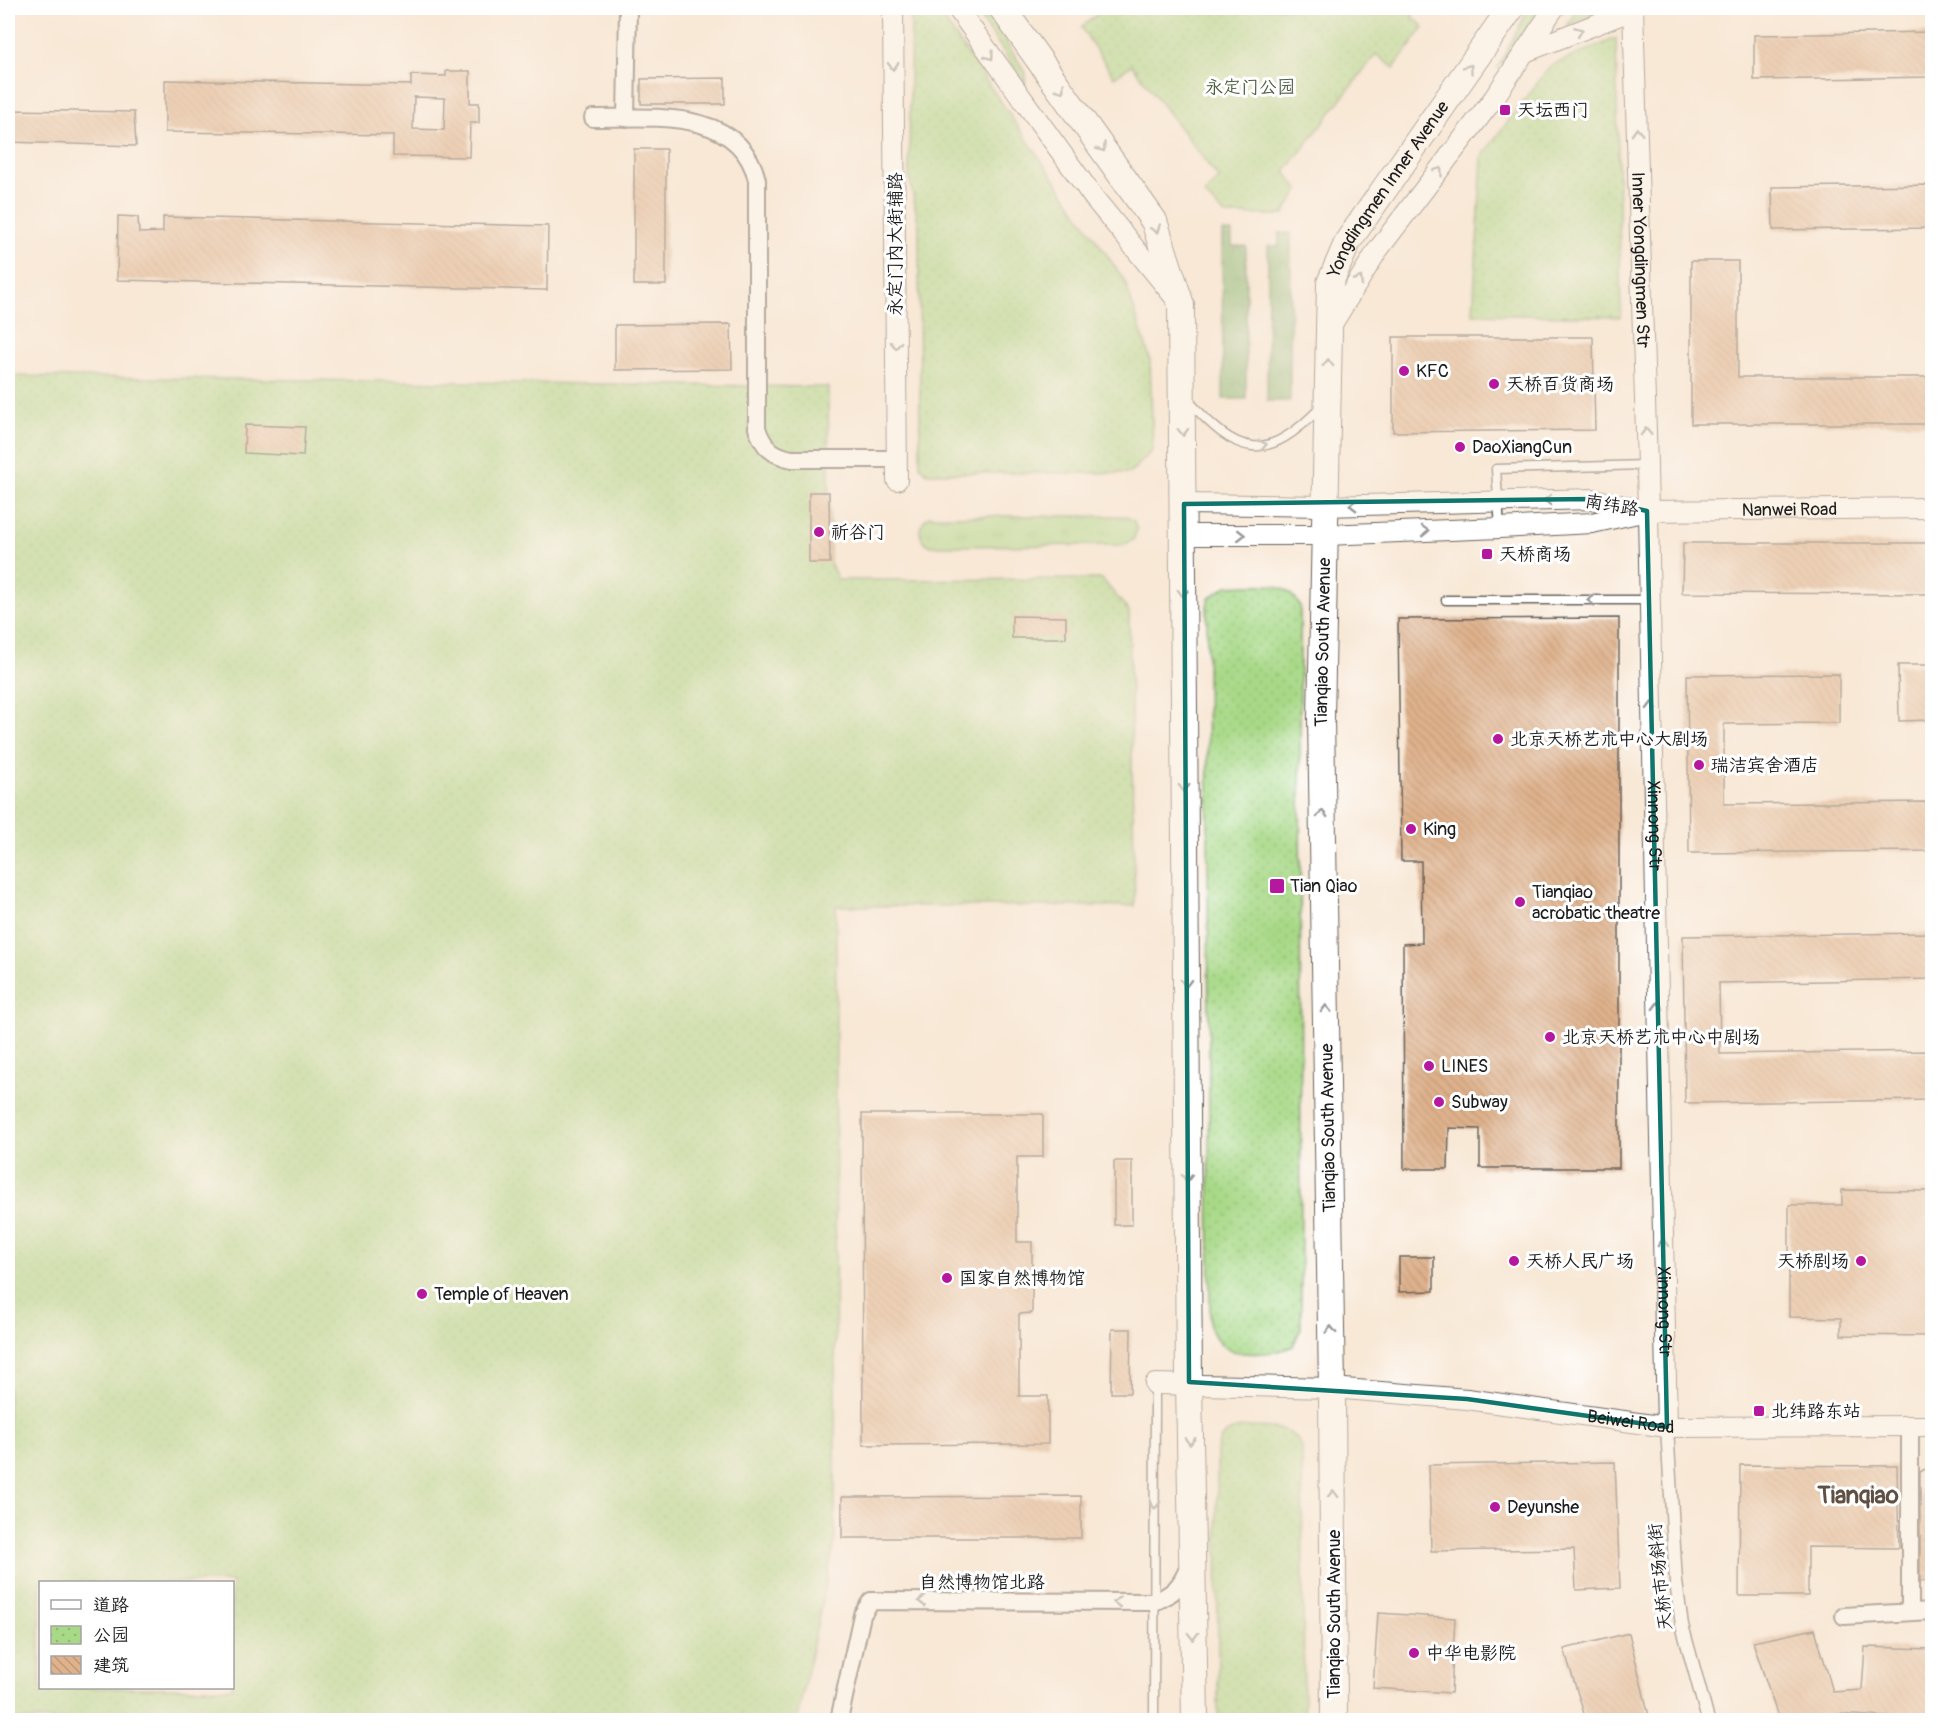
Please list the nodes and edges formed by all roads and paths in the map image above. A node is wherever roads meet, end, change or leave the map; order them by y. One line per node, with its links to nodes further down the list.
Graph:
1 (628, 8): 10 (street)
2 (893, 8): 15 (street, 永定门内大街辅路, one-way to 15)
3 (957, 8): 11 (street, one-way to 11)
4 (1002, 8): 11 (main road, one-way to 11)
5 (1511, 8): 12 (main road, Yongdingmen Inner Avenue, one-way to 5)
6 (1554, 8): 8 (street)
7 (1633, 9): 8 (street, one-way to 7); 16 (street, Inner Yongdingmen Str, one-way to 7)
8 (1525, 52): 12 (street, one-way to 8)
9 (593, 118): 10 (street)
10 (626, 118): 15 (street)
11 (1181, 305): 13 (main road)
12 (1329, 329): 14 (main road, Yongdingmen Inner Avenue, one-way to 12)
13 (1183, 394): 14 (lane, one-way to 14); 19 (main road, one-way to 19)
14 (1327, 401): 20 (main road, Yongdingmen Inner Avenue)
15 (897, 459): 17 (street, 永定门内大街辅路)
16 (1647, 465): 18 (lane); 22 (street, Inner Yongdingmen Str)
17 (897, 480)
18 (1498, 501): 20 (street, 南纬路, one-way to 20); 22 (street, 南纬路, one-way to 18); 23 (lane)
19 (1184, 504): 20 (street, 南纬路); 24 (main road)
20 (1325, 506): 25 (main road, Yongdingmen Inner Avenue)
21 (1932, 508): 22 (street, Nanwei Road)
22 (1647, 511): 23 (street, 南纬路); 27 (street, Xinnong Str)
23 (1500, 528): 25 (street, 南纬路, one-way to 23)
24 (1182, 535): 25 (street, 南纬路, one-way to 25); 28 (main road, one-way to 28)
25 (1324, 535): 30 (main road, Tianqiao South Avenue, one-way to 25)
26 (1446, 600): 27 (lane, one-way to 26)
27 (1649, 600): 33 (street, Xinnong Str, one-way to 27)
28 (1189, 1382): 29 (street, Beiwei Road); 30 (street, Beiwei Road); 34 (main road, one-way to 34)
29 (1155, 1384): 35 (lane, one-way to 35)
30 (1332, 1389): 33 (street, Beiwei Road); 42 (main road, Tianqiao South Avenue, one-way to 30)
31 (1910, 1426): 32 (street, Beiwei Road); 33 (street, Beiwei Road); 36 (street)
32 (1932, 1426)
33 (1667, 1427): 43 (street, 天桥市场斜街)
34 (1192, 1556): 35 (street); 41 (main road, one-way to 41)
35 (1154, 1602): 39 (street, 自然博物馆北路, one-way to 39); 40 (lane)
36 (1910, 1611): 37 (street); 38 (street)
37 (1932, 1611)
38 (1844, 1616)
39 (839, 1720)
40 (1154, 1720)
41 (1195, 1720)
42 (1334, 1720)
43 (1708, 1720)

